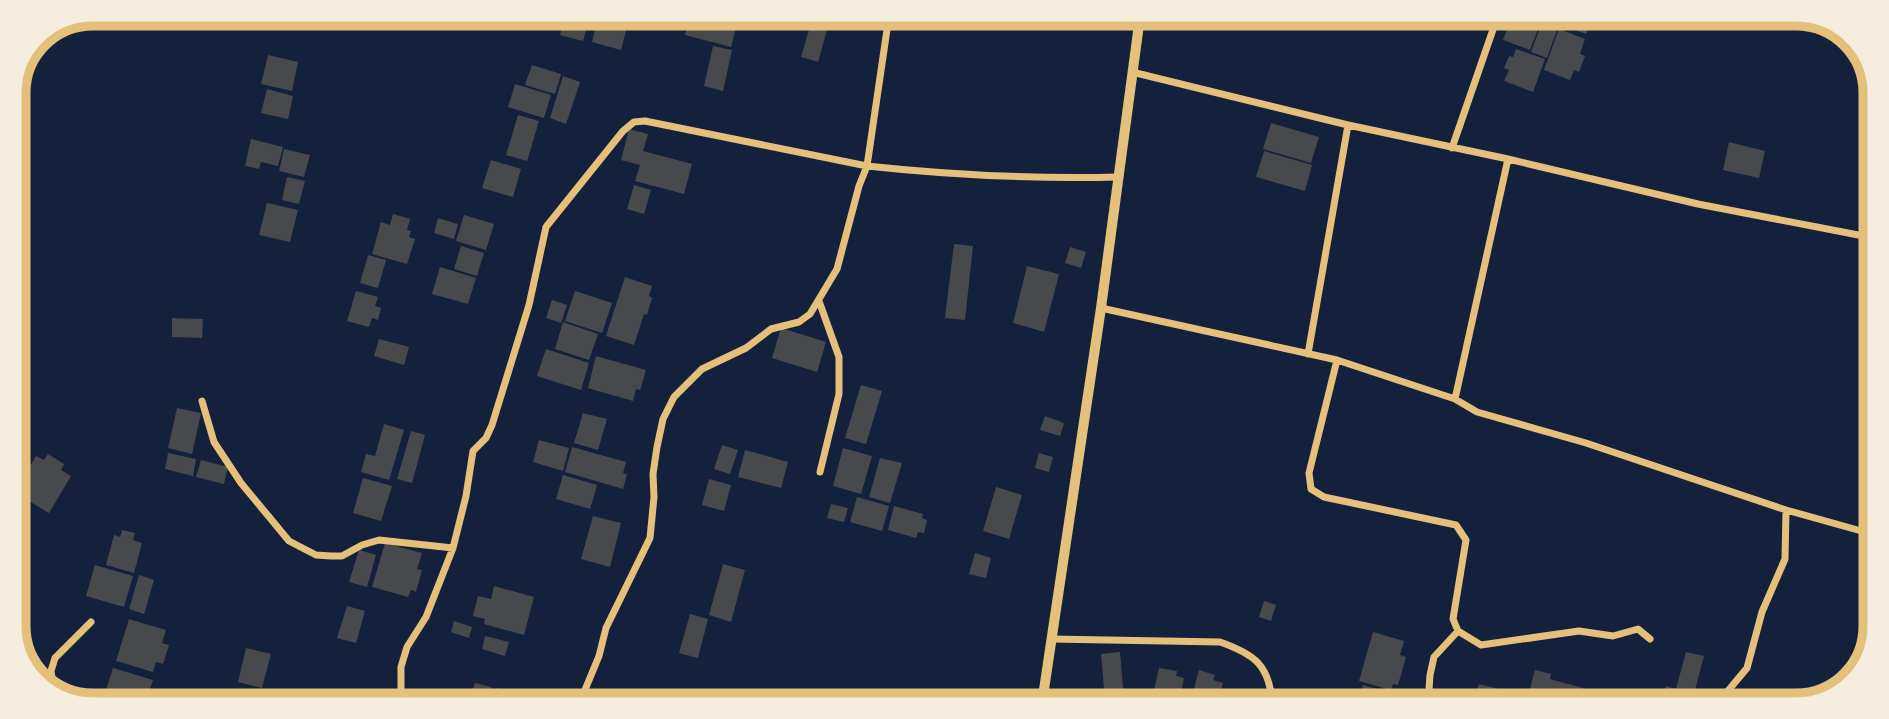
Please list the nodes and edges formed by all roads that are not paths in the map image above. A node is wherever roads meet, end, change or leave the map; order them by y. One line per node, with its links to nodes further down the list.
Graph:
1 (888, 26): 8 (street)
2 (1139, 26): 4 (main road)
3 (1494, 26): 6 (street)
4 (1132, 72): 5 (street); 9 (main road)
5 (1348, 125): 6 (street); 13 (street)
6 (1452, 148): 7 (street)
7 (1508, 159): 10 (street); 15 (street)
8 (867, 166): 9 (street); 11 (street); 20 (street)
9 (1118, 177): 12 (main road)
10 (1863, 236)
11 (819, 301): 17 (street); 27 (street)
12 (1101, 308): 13 (street); 23 (main road)
13 (1308, 354): 14 (street)
14 (1337, 360): 15 (street); 22 (street)
15 (1455, 399): 18 (street)
16 (202, 401): 20 (street)
17 (820, 472)
18 (1786, 510): 19 (street); 31 (street)
19 (1863, 531)
20 (453, 548): 26 (street)
21 (91, 622): 25 (street)
22 (1458, 631): 24 (street); 30 (street)
23 (1051, 639): 28 (main road); 29 (street)
24 (1650, 639)
25 (52, 679)
26 (401, 693)
27 (584, 693)
28 (1043, 693)
29 (1271, 693)
30 (1429, 693)
31 (1727, 693)

